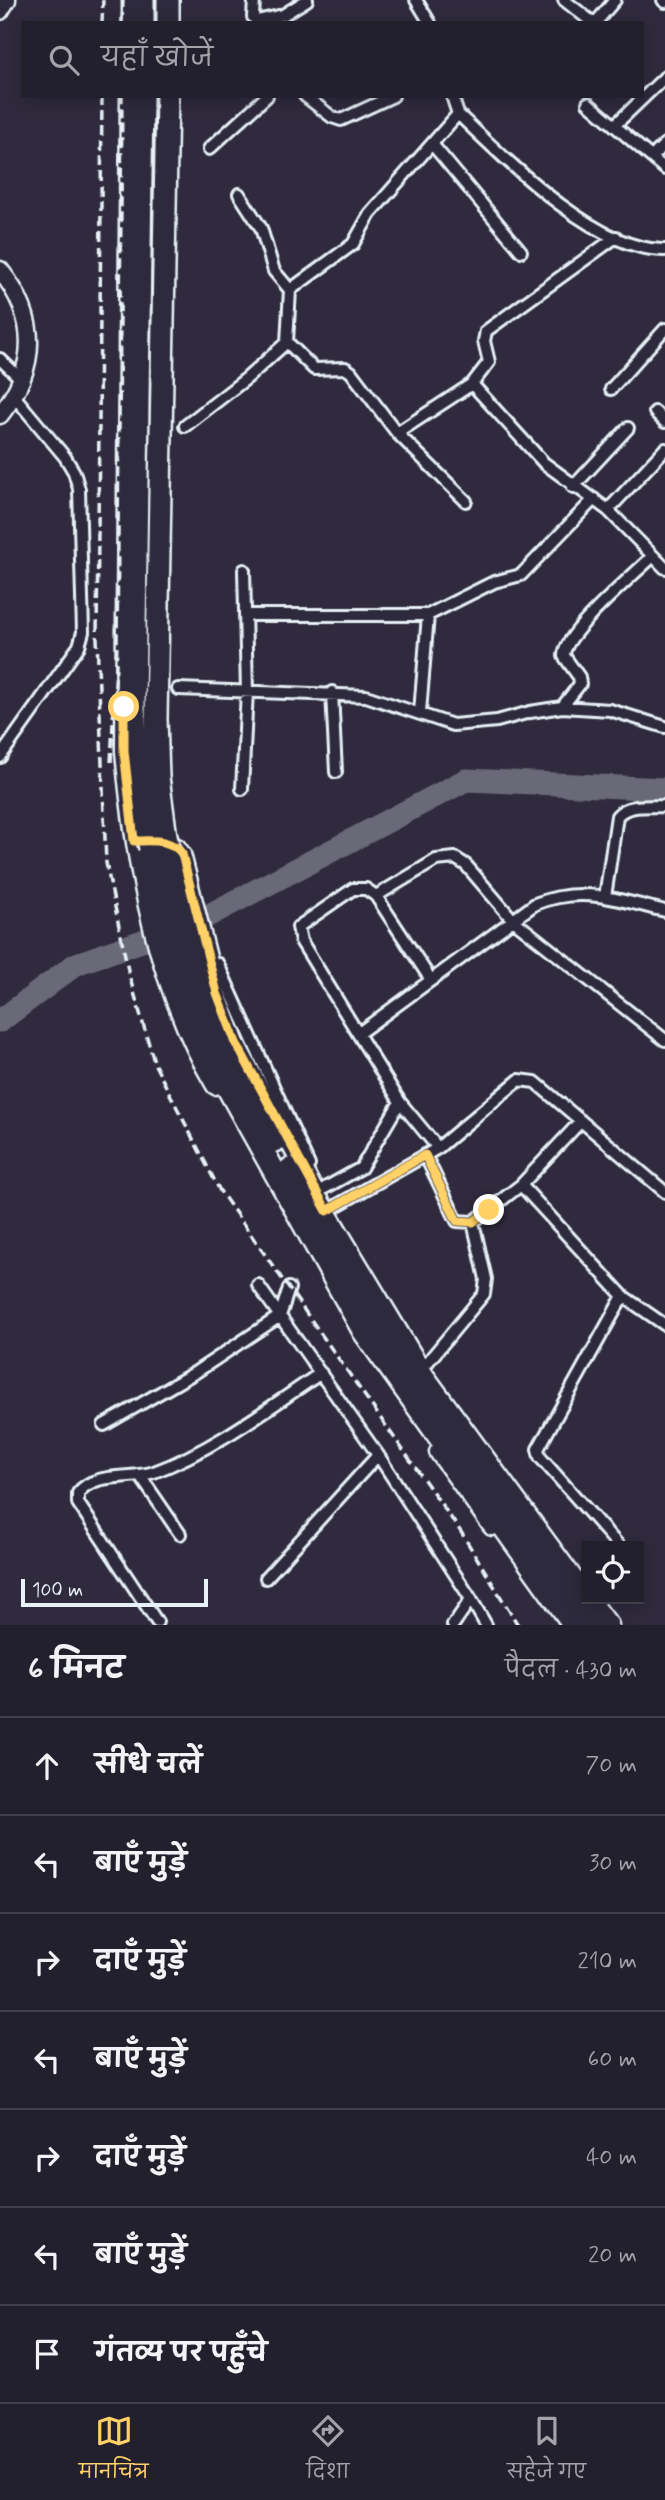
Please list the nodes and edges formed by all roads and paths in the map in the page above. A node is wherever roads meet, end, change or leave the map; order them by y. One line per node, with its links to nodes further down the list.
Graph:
1 (7, 0): 10 (street)
2 (131, 0): 11 (street)
3 (143, 0): 12 (highway)
4 (168, 0): 13 (highway)
5 (254, 0): 6 (street)
6 (307, 0)
7 (416, 0): 14 (street)
8 (564, 0): 15 (street)
9 (615, 0): 16 (street)
10 (0, 11)
11 (131, 21)
12 (143, 21)
13 (168, 21)
14 (429, 21)
15 (591, 21)
16 (594, 21)
17 (665, 77): 18 (street)
18 (644, 97)
19 (129, 98): 74 (street)
20 (142, 98): 74 (highway)
21 (167, 98): 74 (highway)
22 (265, 98): 32 (street)
23 (308, 98): 24 (street)
24 (389, 98)
25 (453, 98): 28 (street)
26 (643, 98): 29 (street)
27 (588, 103): 29 (street)
28 (458, 114): 30 (street); 36 (street)
29 (615, 125): 33 (street)
30 (432, 144): 38 (street); 40 (street)
31 (665, 144): 33 (street)
32 (209, 149)
33 (652, 157): 34 (street)
34 (665, 169)
35 (239, 194): 40 (street)
36 (616, 237): 37 (street); 45 (street)
37 (665, 250)
38 (521, 251)
39 (0, 270): 44 (street)
40 (290, 290): 42 (street)
41 (665, 329): 46 (street)
42 (286, 342): 51 (street); 53 (street)
43 (0, 359): 44 (street)
44 (23, 381): 47 (street)
45 (472, 384): 53 (street); 55 (street)
46 (611, 389)
47 (15, 397): 49 (street); 70 (street)
48 (655, 412): 50 (street)
49 (0, 415)
50 (665, 422)
51 (184, 426)
52 (628, 429): 55 (street)
53 (397, 433): 57 (street)
54 (665, 449): 58 (street)
55 (573, 487): 56 (street)
56 (594, 499): 58 (street); 63 (street)
57 (466, 500)
58 (608, 510): 59 (street)
59 (653, 556): 60 (street); 67 (street)
60 (665, 568)
61 (244, 570): 62 (street)
62 (245, 615): 63 (street); 65 (street)
63 (428, 615): 68 (street)
64 (178, 689): 65 (street)
65 (247, 691): 66 (street); 72 (street)
66 (332, 692): 68 (street); 71 (street)
67 (562, 707): 68 (street); 69 (street)
68 (420, 712)
69 (665, 727)
70 (0, 757)
71 (336, 772)
72 (242, 789)
73 (665, 806): 77 (street)
74 (153, 840): 75 (highway); 75 (street); 112 (street)
75 (178, 895): 80 (highway)
76 (376, 896): 79 (street); 81 (street); 82 (street)
77 (605, 897): 78 (street); 79 (street)
78 (665, 911)
79 (513, 920): 81 (street); 83 (street)
80 (202, 969): 89 (street); 113 (highway); 114 (highway)
81 (431, 980): 82 (street)
82 (359, 1032): 84 (street)
83 (665, 1040)
84 (400, 1102): 86 (street); 89 (street)
85 (581, 1121): 86 (street); 88 (street); 90 (street)
86 (438, 1148): 87 (street)
87 (425, 1155): 91 (street); 92 (street)
88 (521, 1185): 92 (street); 95 (street)
89 (318, 1192): 91 (street)
90 (665, 1192)
91 (327, 1211): 98 (street)
92 (473, 1222): 98 (street)
93 (258, 1285): 96 (street)
94 (289, 1288): 96 (street)
95 (623, 1296): 97 (street); 104 (street)
96 (280, 1316): 99 (street); 100 (street)
97 (665, 1325)
98 (422, 1369): 106 (street)
99 (321, 1373): 101 (street); 102 (street)
100 (104, 1424)
101 (378, 1455): 105 (street); 107 (street)
102 (141, 1476): 103 (street); 109 (street)
103 (180, 1534)
104 (615, 1541)
105 (266, 1578)
106 (581, 1587)
107 (471, 1599): 110 (street); 111 (street)
108 (594, 1604): 115 (street)
109 (157, 1622)
110 (453, 1625)
111 (486, 1625)
112 (564, 1625)
113 (574, 1625)
114 (596, 1625)
115 (610, 1625)

